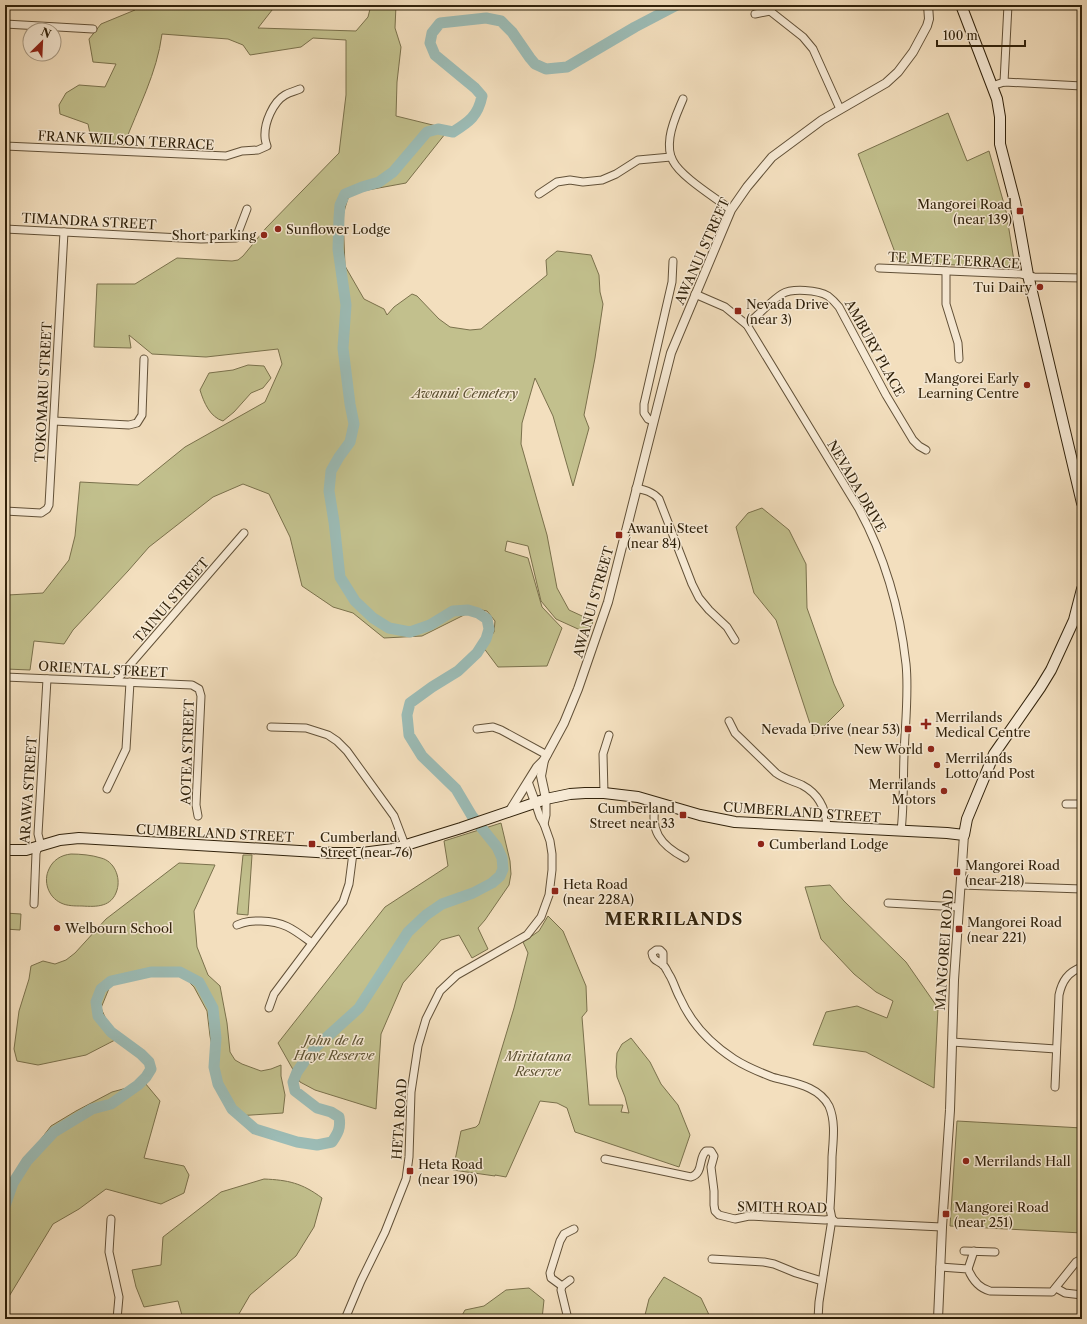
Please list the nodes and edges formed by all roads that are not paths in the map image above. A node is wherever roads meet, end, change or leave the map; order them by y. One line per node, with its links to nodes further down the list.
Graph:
1 (928, 5): 13 (street, AWANUI STREET)
2 (961, 5): 9 (main road)
3 (1008, 5): 8 (street)
4 (772, 8): 5 (street); 13 (street)
5 (755, 14)
6 (5, 24): 7 (street)
7 (93, 29)
8 (1004, 82): 9 (street); 10 (street)
9 (992, 86): 24 (main road)
10 (1082, 86)
11 (300, 89): 14 (street, FRANK WILSON TERRACE)
12 (684, 99): 15 (street)
13 (840, 109): 18 (street, AWANUI STREET)
14 (5, 146)
15 (671, 157): 16 (street); 18 (street)
16 (539, 194)
17 (247, 209): 20 (street, TIMANDRA STREET)
18 (731, 210): 26 (street, AWANUI STREET)
19 (5, 229): 20 (street, TIMANDRA STREET)
20 (64, 232): 30 (street, TOKOMARU STREET)
21 (673, 261): 31 (street, AWANUI STREET)
22 (879, 268): 23 (street, TE METE TERRACE)
23 (946, 271): 24 (street, TE METE TERRACE); 29 (street)
24 (1028, 275): 25 (street, TE METE TERRACE); 34 (main road)
25 (1082, 278)
26 (695, 294): 27 (street, NEVADA DRIVE); 31 (street, AWANUI STREET)
27 (747, 325): 32 (street, AMBURY PLACE); 61 (street, NEVADA DRIVE)
28 (144, 359): 30 (street)
29 (959, 359)
30 (54, 421): 35 (street, TOKOMARU STREET)
31 (653, 421): 33 (street, AWANUI STREET)
32 (926, 450)
33 (636, 488): 38 (street); 48 (street, AWANUI STREET)
34 (1082, 503)
35 (5, 511)
36 (244, 533): 41 (street, TAINUI STREET)
37 (1082, 589): 62 (main road, MANGOREI ROAD)
38 (735, 640)
39 (5, 677): 40 (street, ORIENTAL STREET)
40 (47, 679): 41 (street, ORIENTAL STREET); 64 (street, ARAWA STREET)
41 (116, 682): 42 (street, ORIENTAL STREET)
42 (130, 682): 43 (street, ORIENTAL STREET); 50 (street)
43 (199, 689): 58 (street, AOTEA STREET)
44 (729, 721): 60 (street)
45 (270, 727): 63 (street)
46 (477, 729): 48 (street)
47 (609, 735): 51 (street)
48 (545, 758): 49 (street, AWANUI STREET); 52 (street, AWANUI STREET)
49 (528, 783): 53 (street); 57 (street, AWANUI STREET)
50 (108, 789)
51 (604, 793): 52 (main road, CUMBERLAND STREET); 54 (main road, CUMBERLAND STREET)
52 (546, 799): 53 (main road, CUMBERLAND STREET); 59 (street, HETA ROAD)
53 (535, 802): 57 (main road, CUMBERLAND STREET); 59 (street, HETA ROAD)
54 (656, 802): 60 (main road, CUMBERLAND STREET); 67 (street)
55 (1066, 804): 56 (street)
56 (1082, 804)
57 (509, 812): 63 (main road, CUMBERLAND STREET)
58 (198, 816)
59 (544, 824): 99 (street, HETA ROAD)
60 (827, 827): 61 (main road, CUMBERLAND STREET)
61 (901, 831): 62 (main road, CUMBERLAND STREET)
62 (964, 835): 68 (street, MANGOREI ROAD)
63 (405, 845): 66 (main road, CUMBERLAND STREET)
64 (38, 847): 65 (main road, CUMBERLAND STREET); 66 (main road, CUMBERLAND STREET); 71 (street, ARAWA STREET)
65 (5, 850)
66 (353, 853): 74 (street)
67 (685, 858)
68 (961, 885): 69 (street); 72 (street, MANGOREI ROAD)
69 (1082, 890)
70 (888, 903): 72 (street)
71 (34, 904)
72 (959, 906): 78 (street, MANGOREI ROAD)
73 (237, 926): 74 (street)
74 (312, 943): 77 (street)
75 (663, 965): 83 (street)
76 (1082, 967): 79 (street)
77 (269, 1008)
78 (952, 1042): 79 (street); 84 (street, MANGOREI ROAD)
79 (1056, 1049): 80 (street)
80 (1055, 1087)
81 (605, 1158): 83 (street, SMITH ROAD)
82 (111, 1219): 98 (street)
83 (832, 1219): 84 (street, SMITH ROAD); 94 (street)
84 (942, 1227): 91 (street, MANGOREI ROAD)
85 (574, 1230): 95 (street)
86 (964, 1251): 87 (street)
87 (974, 1251): 88 (street); 92 (street)
88 (995, 1252)
89 (712, 1259): 94 (street)
90 (1082, 1259): 96 (street)
91 (940, 1268): 92 (street); 102 (street, MANGOREI ROAD)
92 (968, 1269): 96 (street)
93 (570, 1280): 95 (street)
94 (822, 1281): 101 (street)
95 (562, 1286): 100 (street)
96 (1056, 1288): 97 (street)
97 (1082, 1295)
98 (117, 1319)
99 (345, 1319)
100 (568, 1319)
101 (818, 1319)
102 (938, 1319)

